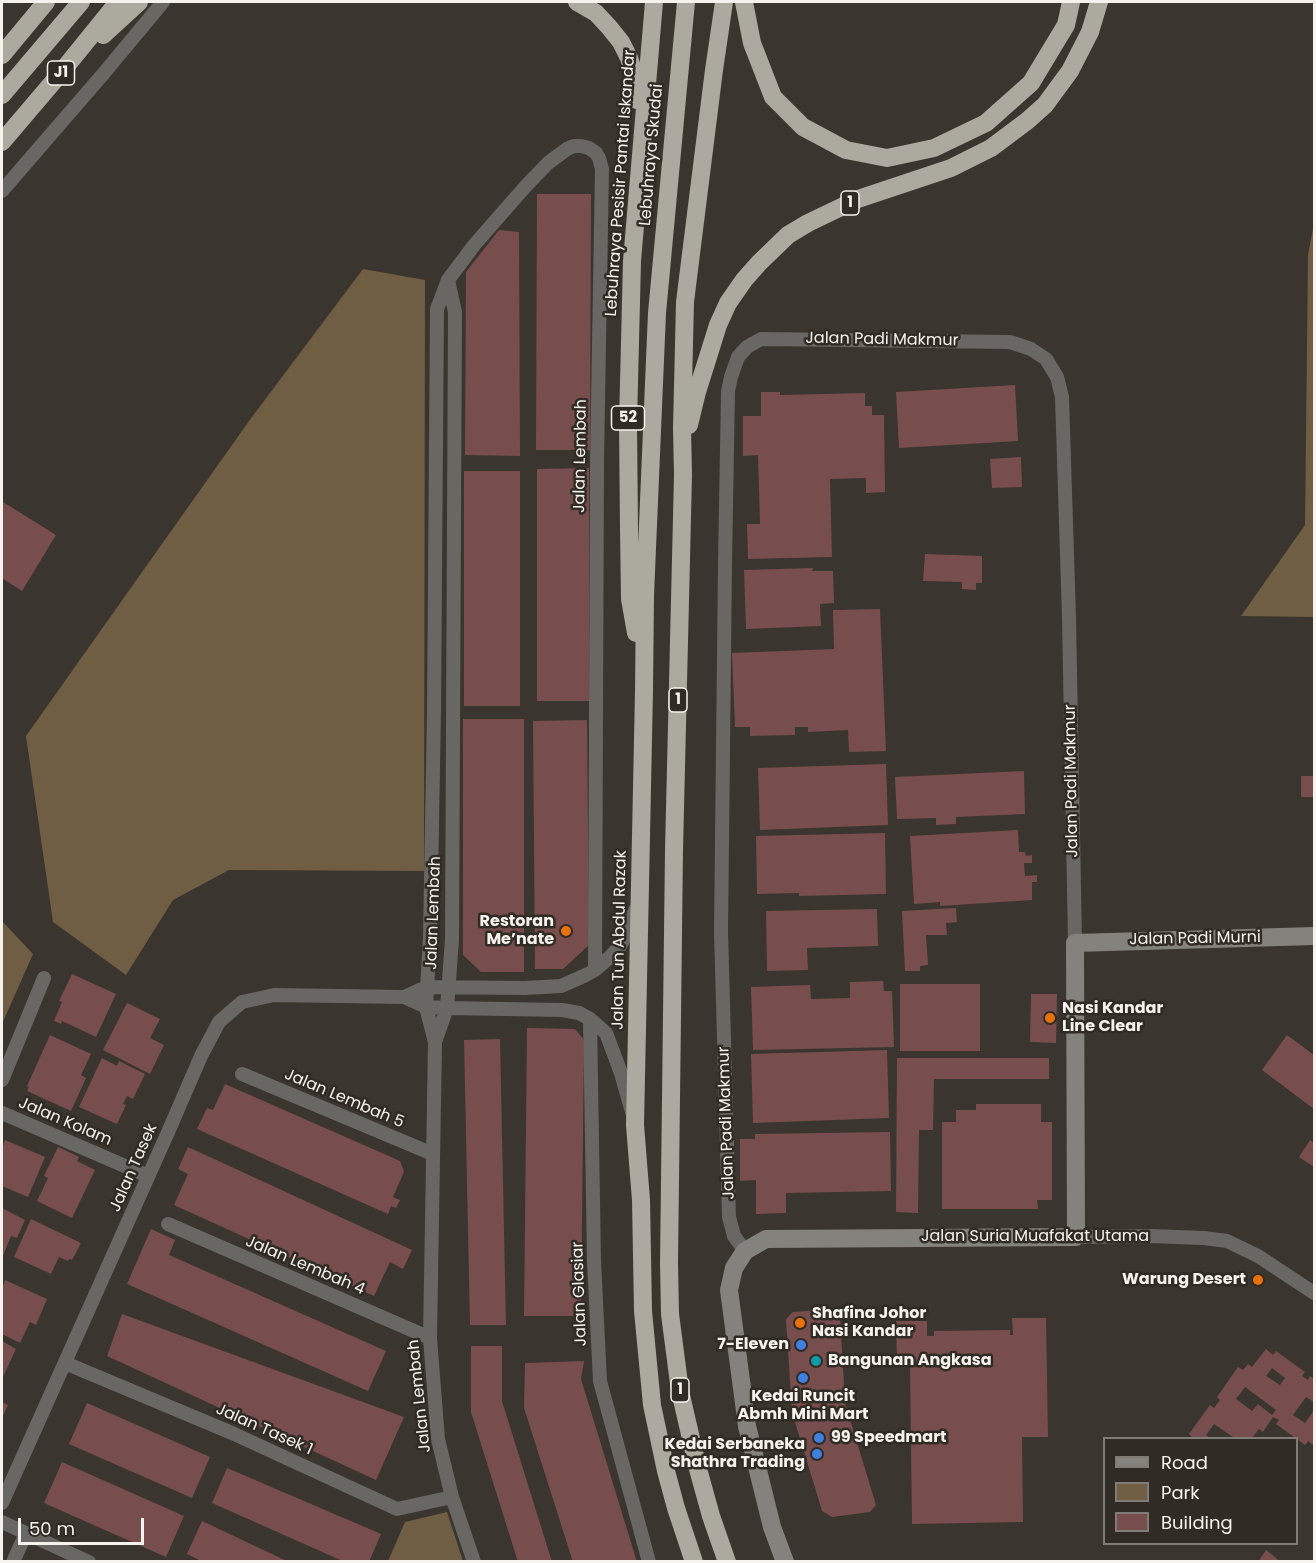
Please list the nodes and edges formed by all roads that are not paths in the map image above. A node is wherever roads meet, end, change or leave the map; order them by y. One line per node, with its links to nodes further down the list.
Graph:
1 (46, 2): 13 (highway)
2 (81, 2): 15 (highway, J1)
3 (118, 2): 14 (highway, J1)
4 (139, 2): 14 (highway)
5 (163, 2): 18 (street)
6 (577, 2): 17 (highway)
7 (654, 2): 17 (highway, Lebuhraya Pesisir Pantai Iskandar / 52)
8 (686, 2): 20 (highway, Lebuhraya Skudai / 1)
9 (724, 2): 23 (highway)
10 (744, 2): 11 (highway)
11 (1071, 2)
12 (1099, 2): 23 (highway, 1)
13 (2, 55)
14 (59, 75): 16 (highway, J1)
15 (2, 95)
16 (2, 142)
17 (642, 144): 24 (highway, Lebuhraya Pesisir Pantai Iskandar / 52)
18 (2, 191)
19 (448, 280): 21 (street, Jalan Lembah); 22 (street, Jalan Lembah); 30 (street, Jalan Lembah)
20 (657, 313): 24 (highway, Jalan Tun Abdul Razak / 1)
21 (435, 459): 22 (street); 25 (street, Jalan Lembah)
22 (455, 460): 26 (street, Jalan Lembah)
23 (683, 475): 60 (highway, 1)
24 (644, 691): 27 (highway, Jalan Tun Abdul Razak / 1)
25 (434, 712): 26 (street); 32 (street, Jalan Lembah)
26 (453, 712): 33 (street, Jalan Lembah)
27 (639, 890): 30 (street, Jalan Tasek); 42 (highway, Jalan Tun Abdul Razak / 1)
28 (1314, 936): 29 (street, Jalan Padi Murni)
29 (1075, 943): 46 (street, Jalan Padi Makmur); 47 (street, Jalan Padi Makmur)
30 (595, 970): 33 (street, Jalan Tasek)
31 (44, 978): 40 (street)
32 (426, 987): 33 (street, Jalan Tasek); 34 (street, Jalan Tasek); 35 (street, Jalan Lembah)
33 (448, 988): 36 (street, Jalan Lembah)
34 (404, 998): 35 (street, Jalan Tasek); 44 (street, Jalan Tasek)
35 (426, 1006): 36 (street, Jalan Tasek); 38 (street, Jalan Lembah)
36 (447, 1008): 37 (street, Jalan Tasek); 38 (street, Jalan Lembah)
37 (590, 1019): 42 (street); 58 (street, Jalan Glasiar)
38 (435, 1042): 43 (street, Jalan Lembah)
39 (242, 1074): 43 (street, Jalan Lembah 5)
40 (2, 1080)
41 (2, 1113): 44 (street, Jalan Kolam)
42 (636, 1125): 59 (highway, Jalan Tun Abdul Razak / 1)
43 (433, 1154): 49 (street, Jalan Lembah)
44 (148, 1176): 50 (street, Jalan Tasek)
45 (168, 1224): 49 (street, Jalan Lembah 4)
46 (1076, 1237): 47 (street, Jalan Suria Muafakat Utama); 48 (street, Jalan Suria Muafakat Utama)
47 (745, 1251): 61 (street)
48 (1314, 1293)
49 (430, 1338): 51 (street, Jalan Lembah)
50 (64, 1363): 51 (street, Jalan Tasek 1); 52 (street, Jalan Tasek)
51 (452, 1497): 57 (street, Jalan Lembah)
52 (2, 1503)
53 (2, 1522): 54 (street)
54 (26, 1533): 55 (street); 56 (street)
55 (13, 1562)
56 (89, 1562)
57 (474, 1562)
58 (649, 1562)
59 (694, 1562)
60 (727, 1562)
61 (784, 1562)

